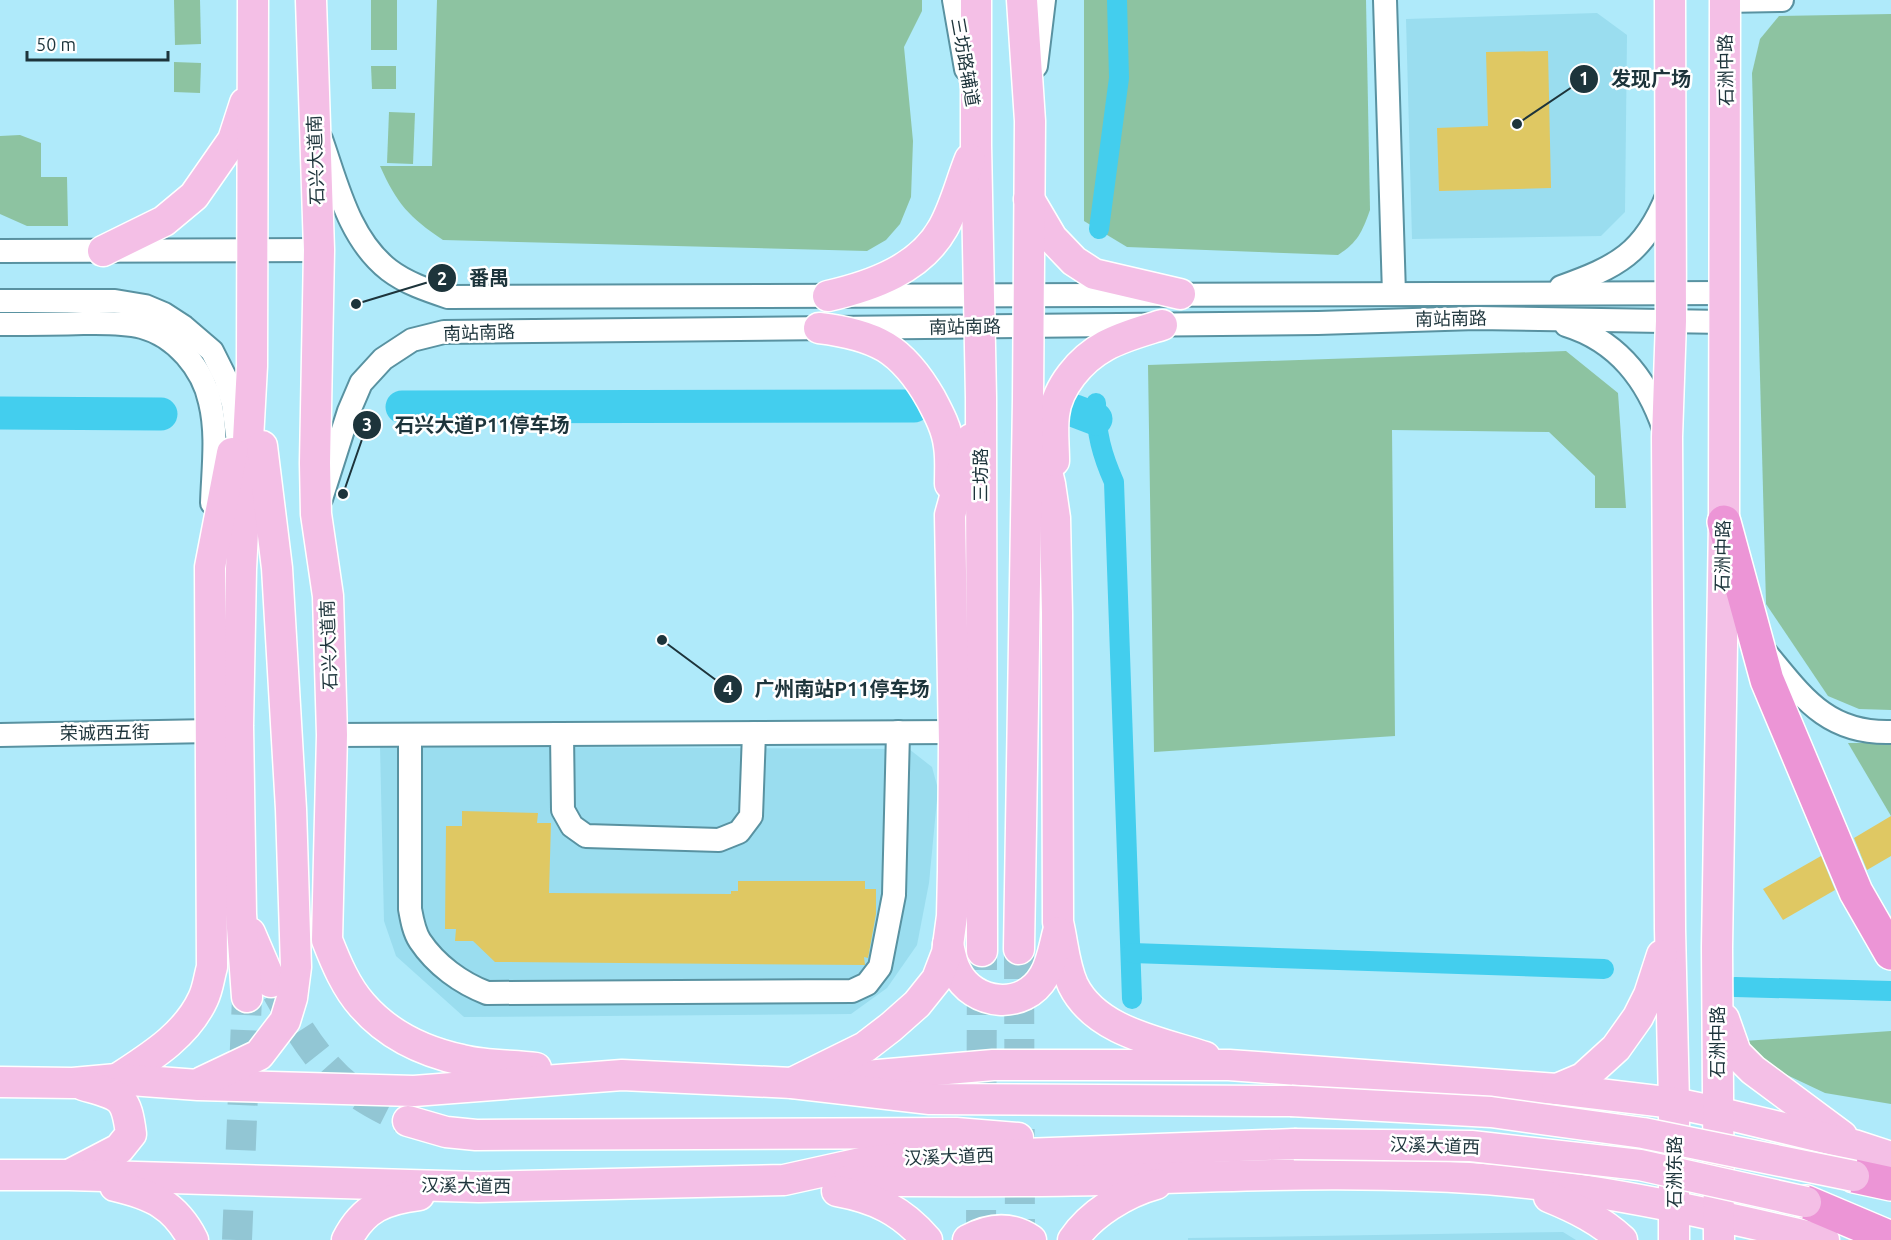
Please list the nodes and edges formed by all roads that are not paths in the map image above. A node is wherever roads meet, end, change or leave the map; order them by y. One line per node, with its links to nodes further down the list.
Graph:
1 (253, 0): 12 (main road)
2 (311, 0): 14 (main road, 石兴大道南)
3 (954, 0): 15 (street, 三坊路辅道)
4 (976, 0): 15 (main road, 三坊路)
5 (1022, 0): 13 (main road)
6 (1044, 0): 13 (street)
7 (1385, 0): 25 (street)
8 (1665, 0): 9 (street)
9 (1670, 0): 16 (main road)
10 (1782, 0): 11 (street)
11 (1725, 1): 23 (main road, 石洲中路)
12 (253, 80): 20 (main road); 21 (main road)
13 (1030, 122): 17 (main road)
14 (315, 123): 18 (main road, 石兴大道南); 28 (street, 南站南路)
15 (976, 135): 26 (main road, 三坊路); 28 (main road)
16 (1671, 186): 22 (street); 30 (main road)
17 (1029, 199): 24 (main road); 27 (main road)
18 (319, 250): 21 (street); 44 (main road, 石兴大道南)
19 (0, 251): 20 (street)
20 (103, 251): 21 (street)
21 (252, 251): 38 (main road)
22 (1545, 292): 25 (street, 南站南路); 30 (street, 南站南路)
23 (1726, 293): 30 (street, 南站南路); 32 (main road, 石洲中路)
24 (1180, 294): 25 (street, 南站南路); 27 (street, 南站南路)
25 (1394, 294)
26 (979, 295): 27 (street, 南站南路); 28 (street, 南站南路); 36 (main road, 三坊路)
27 (1029, 295): 35 (main road)
28 (828, 296)
29 (0, 301): 41 (street)
30 (1671, 307): 31 (street, 南站南路); 32 (street, 南站南路); 42 (main road)
31 (1544, 319): 34 (street, 南站南路); 42 (street)
32 (1725, 322): 47 (main road, 石洲中路)
33 (0, 324): 48 (street)
34 (1162, 325): 35 (street, 南站南路); 46 (main road)
35 (1029, 326): 36 (street, 南站南路); 40 (main road)
36 (980, 327): 37 (street, 南站南路); 39 (main road, 三坊路)
37 (819, 328): 44 (street, 南站南路); 45 (main road)
38 (252, 366): 41 (main road); 43 (main road); 67 (main road)
39 (981, 398): 45 (main road); 65 (main road, 三坊路)
40 (1028, 400): 46 (main road); 64 (main road)
41 (237, 429): 43 (street); 48 (main road)
42 (1667, 437): 60 (main road)
43 (245, 498): 67 (main road)
44 (316, 514): 57 (main road, 石兴大道南)
45 (951, 515): 52 (main road)
46 (1055, 518): 59 (main road)
47 (1724, 522): 49 (highway); 61 (main road, 石洲中路)
48 (210, 567): 50 (main road)
49 (1756, 640): 53 (street); 66 (highway)
50 (211, 731): 56 (street, 荣诚西五街); 71 (main road)
51 (898, 732): 52 (street); 54 (street); 58 (street)
52 (953, 732): 63 (main road)
53 (1891, 732)
54 (754, 733): 55 (street); 55 (street)
55 (562, 734): 58 (street)
56 (0, 735)
57 (332, 735): 58 (street); 62 (main road, 石兴大道南)
58 (410, 735)
59 (1059, 927): 63 (main road); 69 (main road)
60 (1670, 929): 61 (main road); 76 (main road); 77 (main road)
61 (1717, 932): 68 (main road, 石洲中路)
62 (327, 940): 67 (main road); 70 (main road, 石兴大道南)
63 (948, 944): 74 (main road)
64 (1019, 949)
65 (982, 951)
66 (1891, 953)
67 (272, 982): 75 (main road)
68 (1718, 1003): 78 (main road, 石洲中路); 82 (main road)
69 (1229, 1065): 74 (main road); 76 (main road)
70 (622, 1076): 74 (main road, 汉溪大道西); 75 (main road, 汉溪大道西)
71 (117, 1079): 73 (main road, 汉溪大道西); 75 (main road, 汉溪大道西)
72 (0, 1082): 73 (main road, 汉溪大道西)
73 (74, 1083): 84 (main road)
74 (792, 1083): 82 (main road, 汉溪大道西, bridge)
75 (198, 1085)
76 (1567, 1090): 77 (main road); 90 (main road)
77 (1674, 1104): 78 (main road); 93 (main road, 石洲东路)
78 (1717, 1112): 82 (main road); 94 (main road)
79 (408, 1121): 80 (main road)
80 (1140, 1149): 86 (main road, 汉溪大道西); 92 (main road, 汉溪大道西, bridge)
81 (1891, 1157): 82 (main road)
82 (1854, 1160): 88 (highway); 91 (main road, 汉溪大道西)
83 (0, 1175): 84 (main road, 汉溪大道西)
84 (69, 1175): 89 (main road, 汉溪大道西); 97 (main road)
85 (1184, 1178): 86 (main road); 87 (main road); 102 (main road)
86 (784, 1180): 89 (main road, 汉溪大道西); 99 (main road)
87 (1507, 1181): 90 (main road); 103 (main road)
88 (1891, 1184)
89 (479, 1187): 98 (main road)
90 (1568, 1188): 93 (main road)
91 (1891, 1191)
92 (1806, 1202): 95 (main road, 汉溪大道西); 96 (highway)
93 (1675, 1208): 94 (main road); 104 (main road, 石洲东路)
94 (1719, 1228): 105 (main road)
95 (1891, 1231)
96 (1891, 1238)
97 (194, 1240)
98 (347, 1240)
99 (927, 1240)
100 (968, 1240): 101 (main road)
101 (1031, 1240)
102 (1073, 1240)
103 (1622, 1240)
104 (1674, 1240)
105 (1824, 1240)

